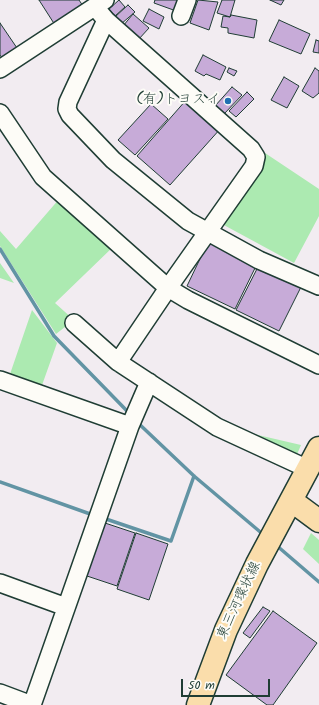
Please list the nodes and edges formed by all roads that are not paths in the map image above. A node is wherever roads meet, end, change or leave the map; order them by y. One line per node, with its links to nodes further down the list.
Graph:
1 (187, 0): 3 (street)
2 (100, 3): 4 (street); 5 (street)
3 (181, 16)
4 (106, 20): 7 (street); 7 (street)
5 (0, 69)
6 (0, 112): 9 (street)
7 (207, 231): 8 (street); 9 (street)
8 (319, 286)
9 (168, 288): 11 (street); 12 (street)
10 (74, 323): 11 (street)
11 (118, 362): 14 (street)
12 (319, 365)
13 (0, 380): 15 (street)
14 (149, 382): 15 (street); 17 (street)
15 (130, 426): 22 (street)
16 (319, 448): 17 (main road, 東三河環状線)
17 (308, 469): 18 (main road, 東三河環状線)
18 (295, 495): 19 (main road); 20 (main road); 25 (main road, 東三河環状線)
19 (319, 504)
20 (319, 521)
21 (0, 583): 22 (street)
22 (66, 606): 24 (street)
23 (0, 693): 24 (street)
24 (32, 705)
25 (198, 705)

